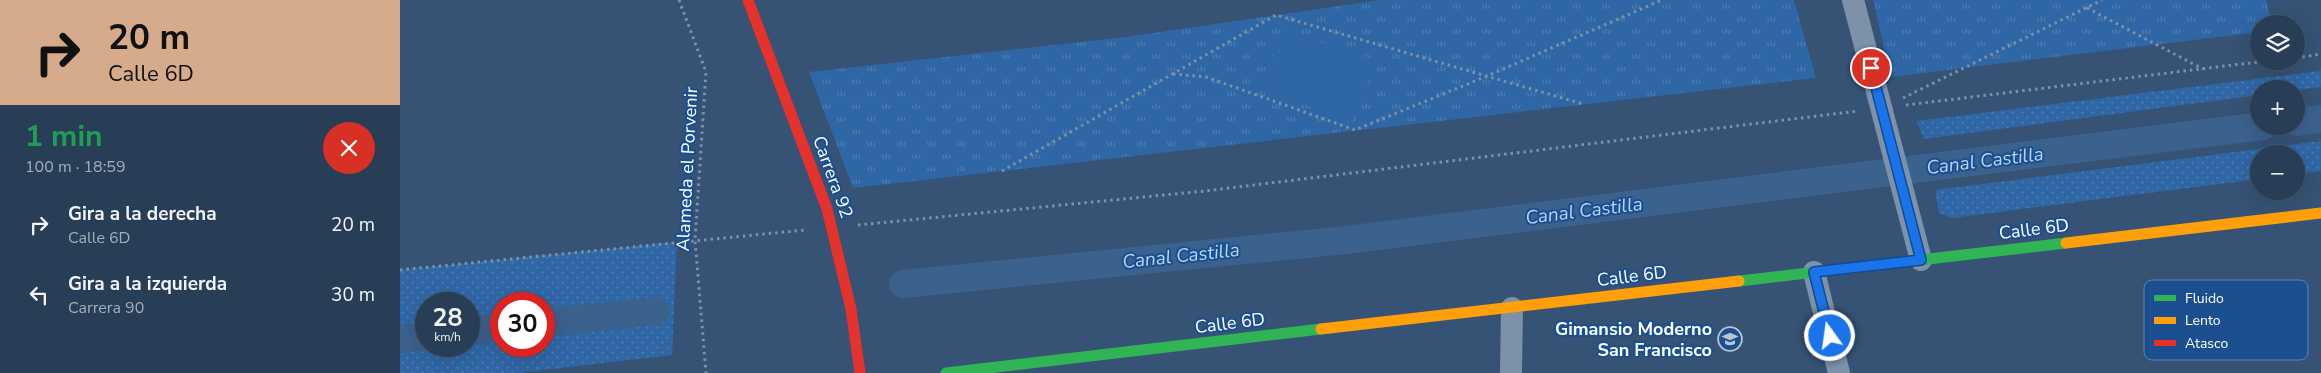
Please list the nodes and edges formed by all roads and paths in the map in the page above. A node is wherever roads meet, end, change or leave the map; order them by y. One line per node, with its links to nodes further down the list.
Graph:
1 (680, 0): 18 (path, Alameda el Porvenir)
2 (748, 0): 17 (street, Carrera 92)
3 (1662, 0): 12 (path)
4 (1853, 0): 14 (street)
5 (2102, 0): 6 (path)
6 (2087, 7): 10 (path); 14 (path)
7 (2321, 54): 8 (path)
8 (2305, 57)
9 (2250, 63): 10 (path)
10 (2204, 69): 14 (path)
11 (1172, 74): 12 (path); 12 (path); 15 (path)
12 (1488, 76): 13 (path)
13 (1583, 104)
14 (1883, 115): 17 (path); 19 (street)
15 (1002, 170)
16 (2321, 213): 19 (street, Calle 6D)
17 (833, 227): 18 (path); 24 (street, Carrera 92)
18 (695, 240): 20 (path); 23 (path, Alameda el Porvenir)
19 (1921, 260): 21 (street, Calle 6D)
20 (400, 270)
21 (1814, 272): 22 (street, Calle 6D); 27 (street)
22 (1512, 308): 25 (street, Calle 6D); 26 (street)
23 (706, 373)
24 (860, 373)
25 (946, 373)
26 (1511, 373)
27 (1839, 373)

